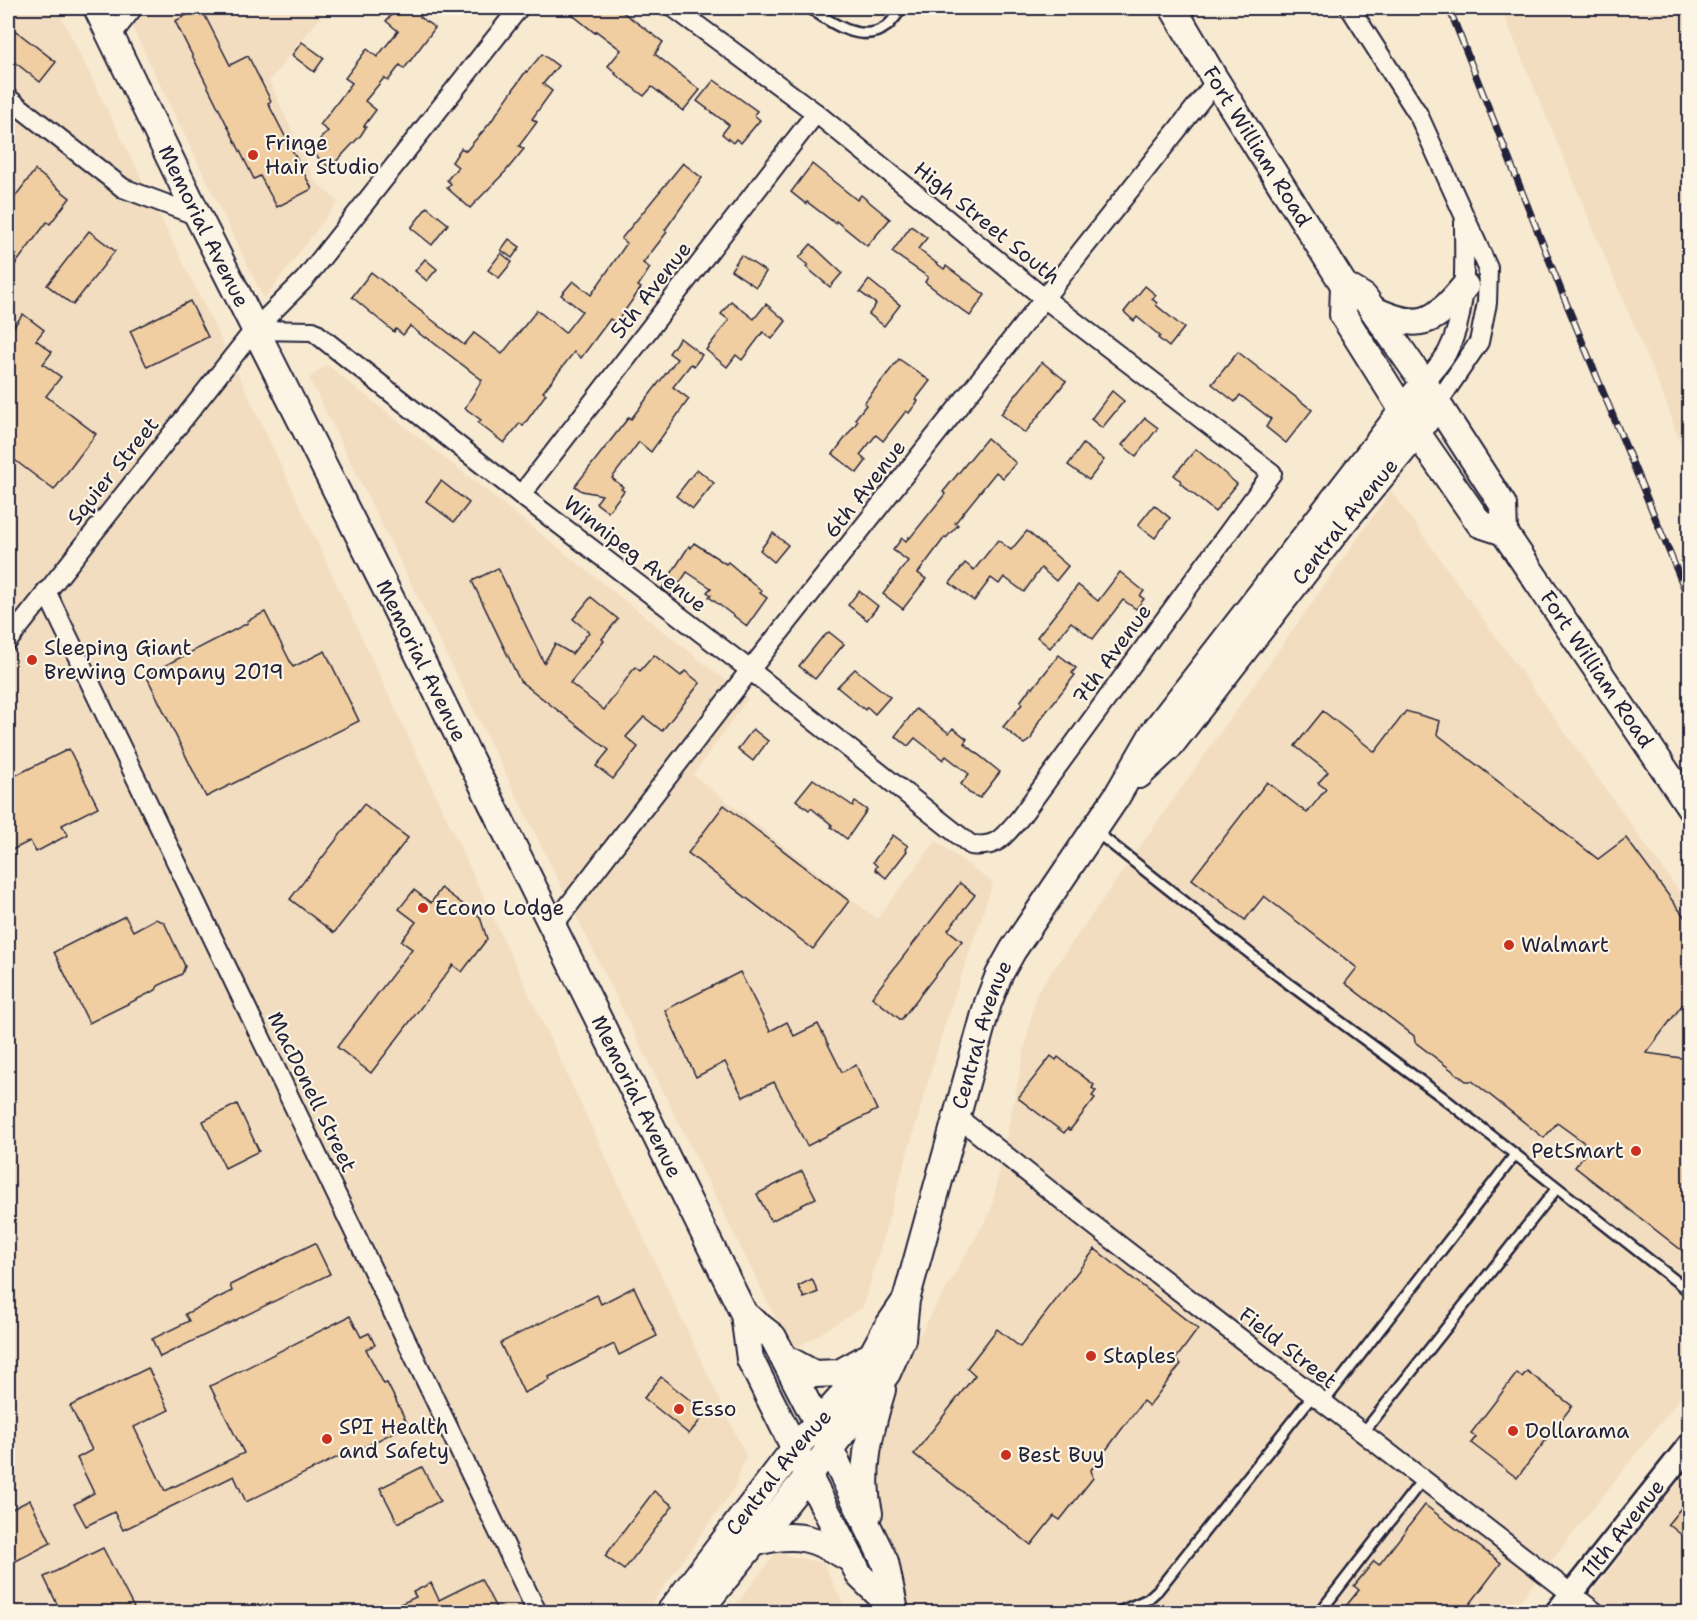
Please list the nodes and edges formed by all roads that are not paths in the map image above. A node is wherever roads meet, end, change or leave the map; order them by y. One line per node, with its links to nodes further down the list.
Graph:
1 (97, 8): 9 (main road, Memorial Avenue)
2 (133, 8): 9 (street)
3 (519, 8): 19 (street, Squier Street)
4 (674, 8): 12 (street, High Street South)
5 (810, 8): 6 (lane)
6 (902, 8)
7 (1173, 8): 10 (main road, Fort William Road)
8 (1350, 8): 14 (street, Central Avenue)
9 (111, 36): 13 (main road, Memorial Avenue)
10 (1216, 81): 15 (main road, Fort William Road); 17 (street, 6th Avenue)
11 (8, 98): 13 (street)
12 (816, 113): 17 (street, High Street South); 24 (street, 5th Avenue)
13 (198, 216): 19 (main road, Memorial Avenue)
14 (1464, 216): 16 (street, Central Avenue); 20 (street, Central Avenue)
15 (1344, 285): 18 (main road, Fort William Road); 21 (main road)
16 (1464, 286): 18 (main road); 20 (street, Central Avenue)
17 (1044, 298): 23 (street, High Street South); 28 (street, 6th Avenue)
18 (1374, 310): 20 (main road, Fort William Road)
19 (254, 330): 24 (street, Winnipeg Avenue); 26 (street, Squier Street); 33 (main road, Memorial Avenue)
20 (1431, 394): 21 (main road, Central Avenue); 22 (main road, Central Avenue); 25 (main road, Fort William Road)
21 (1403, 409): 22 (main road); 29 (main road, Central Avenue)
22 (1417, 433): 25 (main road); 29 (main road, Central Avenue)
23 (1272, 473): 32 (street, 7th Avenue)
24 (521, 495): 28 (street, Winnipeg Avenue)
25 (1504, 532): 30 (main road, Fort William Road)
26 (46, 591): 27 (street, Squier Street); 54 (street, MacDonell Street)
27 (8, 641)
28 (750, 670): 32 (street, Winnipeg Avenue); 33 (street, 6th Avenue)
29 (1117, 796): 31 (main road, Central Avenue)
30 (1689, 807)
31 (1093, 829): 34 (main road, Central Avenue); 35 (lane)
32 (977, 846)
33 (552, 927): 38 (main road, Memorial Avenue)
34 (956, 1116): 40 (main road, Central Avenue); 41 (street, Field Street)
35 (1515, 1155): 36 (lane); 41 (lane)
36 (1557, 1188): 37 (lane); 43 (lane)
37 (1689, 1292)
38 (744, 1314): 39 (main road, Memorial Avenue); 45 (main road, Memorial Avenue)
39 (783, 1357): 40 (main road); 42 (main road, Memorial Avenue)
40 (879, 1364): 42 (main road, Central Avenue); 46 (main road, Central Avenue); 49 (main road)
41 (1318, 1399): 43 (street, Field Street); 57 (lane)
42 (817, 1422): 45 (main road, Central Avenue); 46 (main road, Memorial Avenue)
43 (1363, 1433): 48 (street, Field Street)
44 (1689, 1444): 52 (street, 11th Avenue)
45 (795, 1448): 47 (main road, Memorial Avenue); 55 (main road, Central Avenue)
46 (830, 1449): 47 (main road, Central Avenue); 49 (main road, Memorial Avenue)
47 (808, 1475): 50 (main road, Central Avenue); 51 (main road, Memorial Avenue)
48 (1423, 1479): 52 (street, Field Street); 58 (lane)
49 (876, 1542): 53 (main road, Memorial Avenue)
50 (753, 1543): 51 (main road); 56 (main road, Central Avenue)
51 (852, 1560): 53 (main road, Memorial Avenue)
52 (1572, 1594): 59 (street, 11th Avenue); 60 (street, Field Street)
53 (894, 1610)
54 (537, 1612)
55 (670, 1612)
56 (699, 1612)
57 (1119, 1612)
58 (1320, 1612)
59 (1557, 1612)
60 (1595, 1612)

